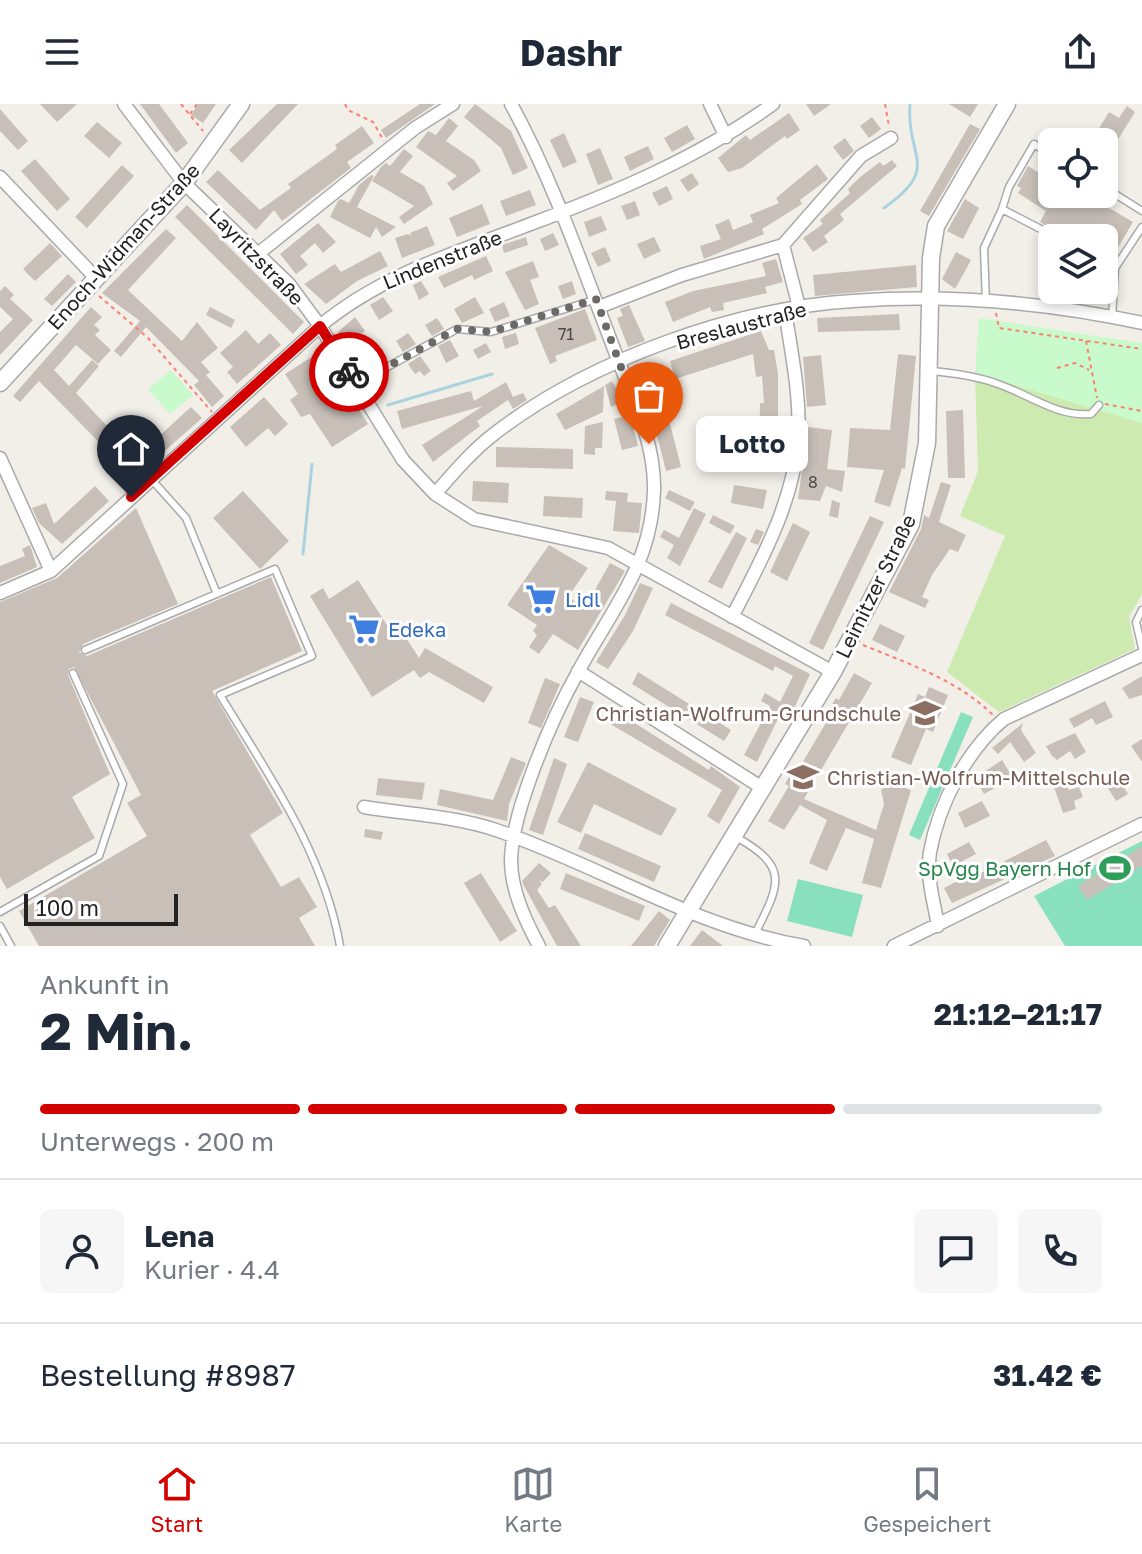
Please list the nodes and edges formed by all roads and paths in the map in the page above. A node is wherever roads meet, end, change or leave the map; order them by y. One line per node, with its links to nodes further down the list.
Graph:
1 (124, 104): 19 (street, Layritzstraße)
2 (181, 104): 12 (path)
3 (197, 104): 12 (path)
4 (241, 104): 15 (street, Enoch-Widman-Straße)
5 (345, 104): 17 (path)
6 (453, 104): 17 (street)
7 (511, 104): 23 (street)
8 (710, 104): 13 (street)
9 (773, 104): 13 (street, Lindenstraße)
10 (885, 104): 14 (path)
11 (1007, 104): 30 (street, Leimitzer Straße)
12 (190, 115): 15 (path)
13 (726, 137): 23 (street, Lindenstraße)
14 (891, 138): 26 (street)
15 (213, 144): 19 (street, Enoch-Widman-Straße)
16 (1038, 147): 21 (lane)
17 (389, 148): 27 (street)
18 (0, 177): 29 (street)
19 (184, 183): 27 (street, Layritzstraße); 29 (street, Enoch-Widman-Straße)
20 (1118, 196): 22 (lane)
21 (1002, 209): 25 (lane); 32 (lane)
22 (1142, 211)
23 (562, 212): 31 (street); 38 (street, Lindenstraße)
24 (1142, 227): 28 (lane)
25 (1038, 228)
26 (783, 245): 31 (street); 34 (street)
27 (259, 253): 38 (street, Layritzstraße)
28 (1118, 263)
29 (91, 281): 45 (street, Enoch-Widman-Straße); 49 (path)
30 (932, 298): 32 (street, Breslaustraße); 34 (street, Breslaustraße); 43 (street, Leimitzer Straße)
31 (598, 303): 41 (street); 46 (lane)
32 (990, 304): 36 (street, Breslaustraße); 39 (path)
33 (1113, 304): 36 (lane)
34 (799, 307): 35 (street, Breslaustraße)
35 (785, 310): 41 (street, Breslaustraße); 58 (street)
36 (1112, 318): 37 (street, Breslaustraße)
37 (1142, 323)
38 (320, 326): 46 (street, Layritzstraße); 49 (street, Lindenstraße)
39 (1086, 340): 40 (path); 44 (path)
40 (1142, 349)
41 (619, 362): 52 (street, Breslaustraße); 53 (street)
42 (1057, 368): 44 (path)
43 (931, 371): 47 (lane); 59 (street, Leimitzer Straße)
44 (1090, 371): 47 (path)
45 (0, 383)
46 (356, 384): 52 (street, Layritzstraße)
47 (1099, 405): 48 (path)
48 (1142, 411)
49 (218, 418): 51 (street, Lindenstraße)
50 (0, 458): 54 (street)
51 (152, 479): 54 (street, Lindenstraße); 56 (lane)
52 (435, 494): 53 (street, Layritzstraße)
53 (640, 566): 58 (street, Layritzstraße); 63 (street)
54 (51, 571): 55 (street, Lindenstraße)
55 (0, 593)
56 (217, 594): 61 (lane); 78 (lane)
57 (1142, 610): 60 (lane)
58 (732, 617): 64 (street, Layritzstraße)
59 (850, 640): 64 (street, Leimitzer Straße); 66 (path)
60 (1142, 648)
61 (85, 650)
62 (1142, 655): 66 (street)
63 (578, 671): 67 (street); 70 (street)
64 (833, 672): 67 (street, Leimitzer Straße)
65 (73, 673): 73 (lane)
66 (1000, 722): 75 (street)
67 (764, 789): 71 (street, Leimitzer Straße)
68 (364, 807): 70 (street)
69 (1142, 824): 75 (street)
70 (515, 837): 72 (street); 79 (street)
71 (736, 837): 72 (street, Leimitzer Straße); 76 (lane)
72 (692, 911): 76 (street); 80 (street, Leimitzer Straße)
73 (0, 912)
74 (0, 926): 77 (lane)
75 (938, 926): 82 (street)
76 (754, 940): 81 (street)
77 (11, 946)
78 (340, 946)
79 (539, 946)
80 (667, 946)
81 (804, 946)
82 (894, 946)

